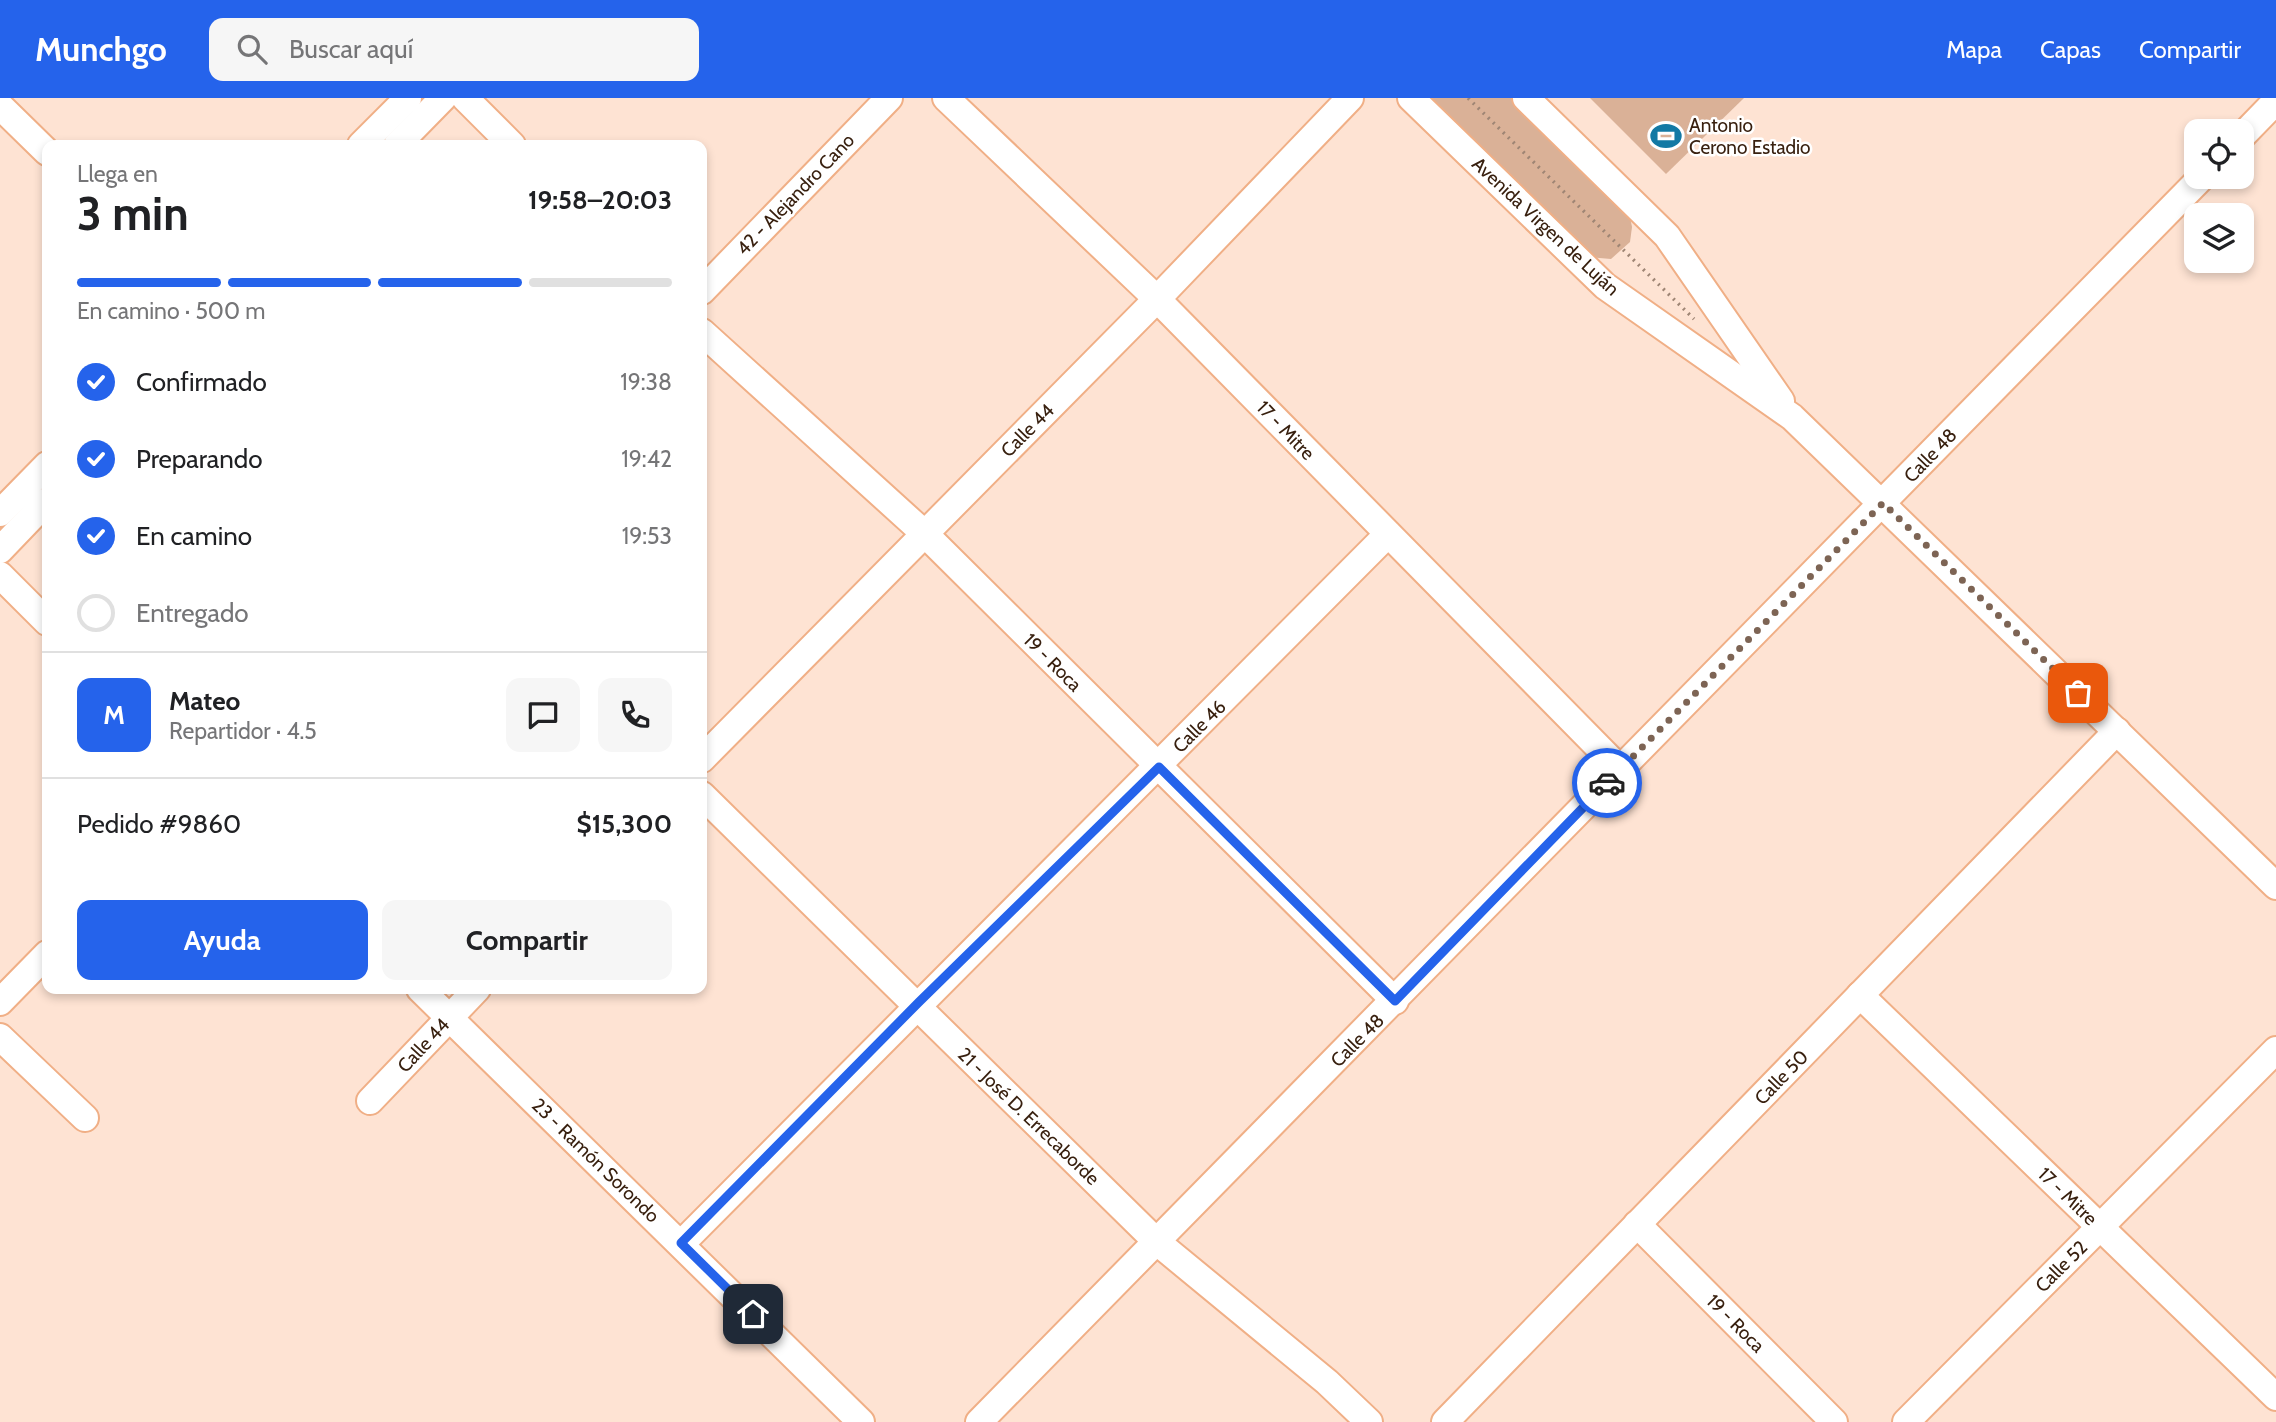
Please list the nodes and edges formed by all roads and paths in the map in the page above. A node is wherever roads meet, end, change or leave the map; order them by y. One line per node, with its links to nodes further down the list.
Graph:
1 (408, 98): 13 (street)
2 (443, 98): 14 (street)
3 (465, 98): 15 (street)
4 (889, 98): 18 (street, 42 - Alejandro Cano)
5 (946, 98): 19 (street, 17 - Mitre)
6 (1350, 98): 19 (street, Calle 44)
7 (1411, 98): 22 (street, Avenida Virgen de Luján)
8 (1468, 98): 20 (path)
9 (1526, 98): 22 (street, Avenida Virgen de Luján)
10 (2276, 102): 12 (street)
11 (0, 106): 16 (street)
12 (2254, 124)
13 (366, 140)
14 (402, 140)
15 (507, 140)
16 (42, 147)
17 (2190, 189): 24 (street, Calle 48)
18 (707, 286)
19 (1157, 299): 27 (street, Calle 44); 28 (street, 17 - Mitre)
20 (1695, 320)
21 (707, 337): 27 (street, 19 - Roca)
22 (1792, 417): 24 (street, Avenida Virgen de Luján)
23 (42, 470): 26 (street)
24 (1883, 503): 32 (street, Avenida Virgen de Luján); 35 (street, Calle 48)
25 (42, 506): 29 (street)
26 (0, 513)
27 (925, 534): 33 (street, Calle 44); 34 (street, 19 - Roca)
28 (1388, 534): 34 (street, Calle 46); 35 (street, 17 - Mitre)
29 (0, 550)
30 (0, 575): 31 (street)
31 (42, 617)
32 (2117, 731): 37 (street, Avenida Virgen de Luján); 41 (street, Calle 50)
33 (707, 754)
34 (1159, 767): 42 (street, 19 - Roca); 44 (street, Calle 46)
35 (1620, 769): 42 (street, Calle 48)
36 (707, 800): 44 (street, 21 - José D. Errecaborde)
37 (2276, 886)
38 (42, 959): 43 (street)
39 (425, 994): 45 (street, 23 - Ramón Sorondo)
40 (472, 994): 45 (street, Calle 44)
41 (1860, 995): 50 (street, Calle 50); 51 (street, 17 - Mitre)
42 (1395, 1001): 52 (street, Calle 48)
43 (0, 1002)
44 (916, 1005): 52 (street, 21 - José D. Errecaborde); 53 (street, Calle 46)
45 (449, 1017): 48 (street, Calle 44); 53 (street, 23 - Ramón Sorondo)
46 (0, 1037): 49 (street)
47 (2276, 1050): 51 (street, Calle 52)
48 (370, 1101)
49 (85, 1118)
50 (1637, 1224): 58 (street, Calle 50); 59 (street, 19 - Roca)
51 (2100, 1227): 54 (street, 17 - Mitre); 60 (street, Calle 52)
52 (1157, 1242): 56 (street, Calle 48); 57 (street, 21 - José D. Errecaborde)
53 (681, 1243): 55 (street, 23 - Ramón Sorondo)
54 (2276, 1397)
55 (861, 1422)
56 (979, 1422)
57 (1369, 1422)
58 (1445, 1422)
59 (1834, 1422)
60 (1906, 1422)

